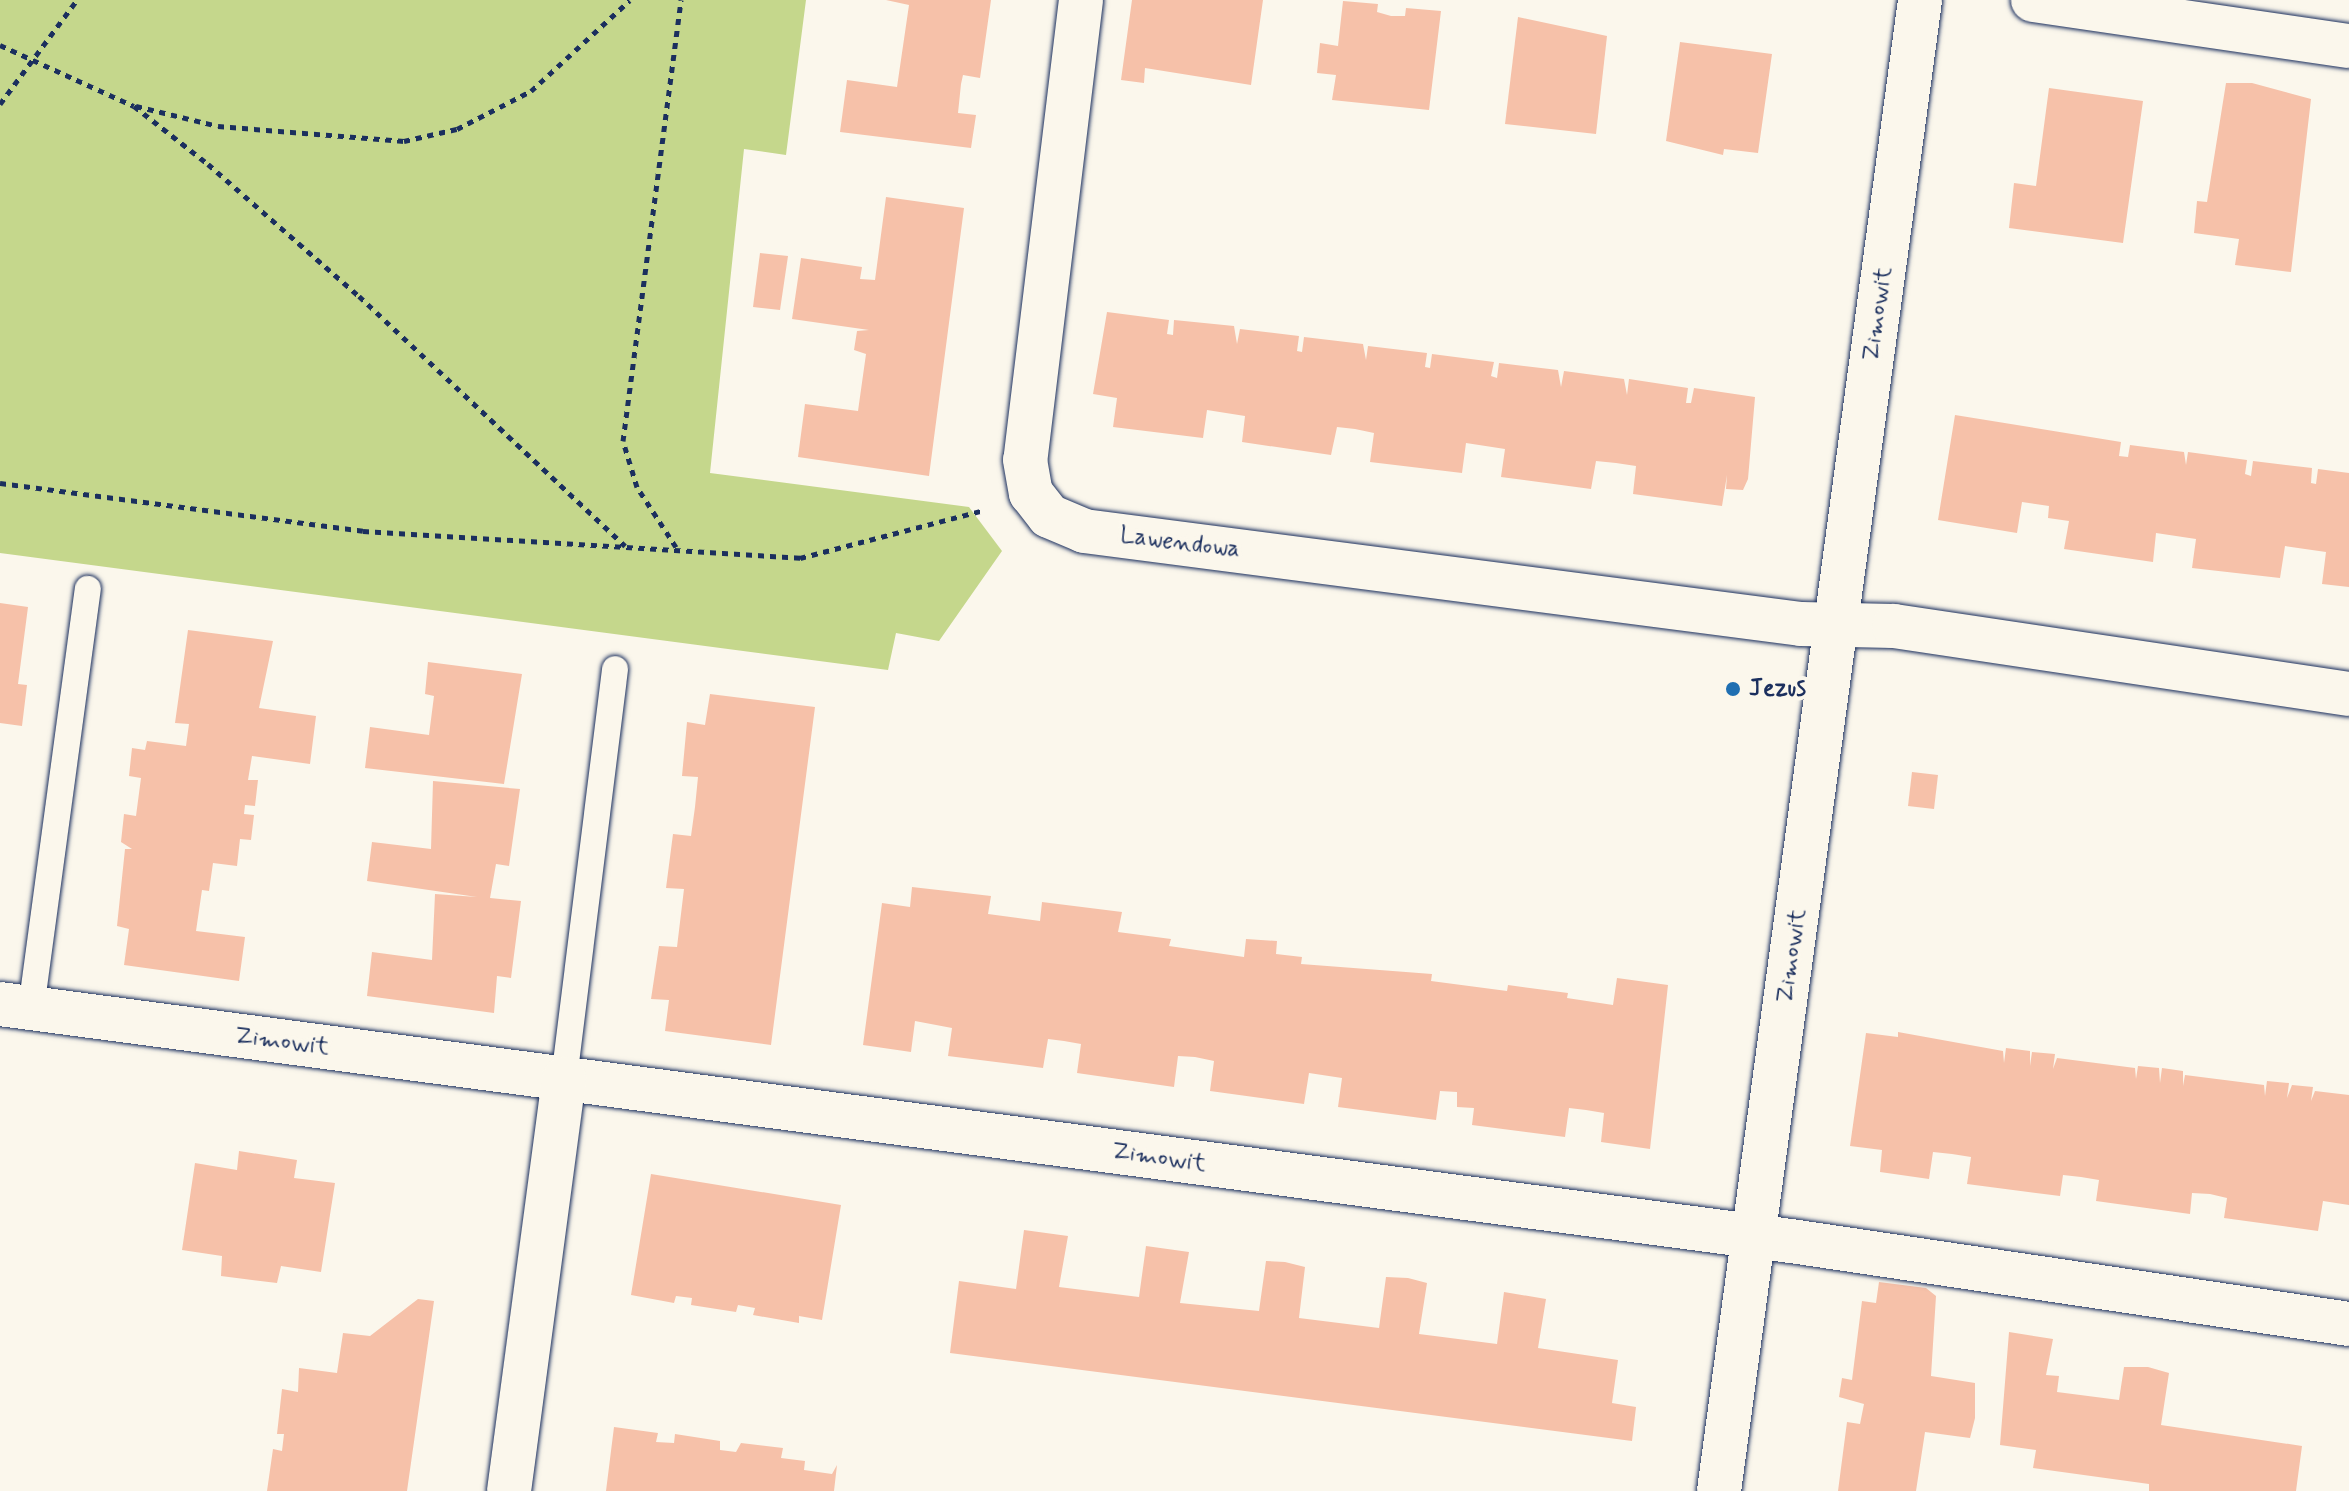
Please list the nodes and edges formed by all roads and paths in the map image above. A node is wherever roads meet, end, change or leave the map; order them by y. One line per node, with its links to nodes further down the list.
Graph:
1 (77, 0): 9 (path)
2 (630, 0): 11 (path)
3 (681, 0): 15 (path)
4 (1081, 0): 13 (street)
5 (1920, 0): 17 (street, Zimowit)
6 (2033, 0): 8 (street)
7 (0, 45): 9 (path)
8 (2349, 46)
9 (35, 63): 10 (path); 11 (path)
10 (0, 104)
11 (134, 106): 14 (path)
12 (0, 483): 14 (path)
13 (1031, 493): 15 (path); 17 (street, Lawendowa)
14 (625, 546): 15 (path)
15 (676, 547)
16 (88, 589): 20 (lane)
17 (1837, 628): 19 (street); 22 (street, Zimowit)
18 (615, 669): 21 (lane)
19 (2349, 694)
20 (16, 1006): 21 (street, Zimowit)
21 (564, 1079): 22 (street, Zimowit); 24 (street)
22 (1754, 1237): 23 (street, Zimowit); 25 (street, Zimowit)
23 (2349, 1324)
24 (509, 1491)
25 (1719, 1491)

